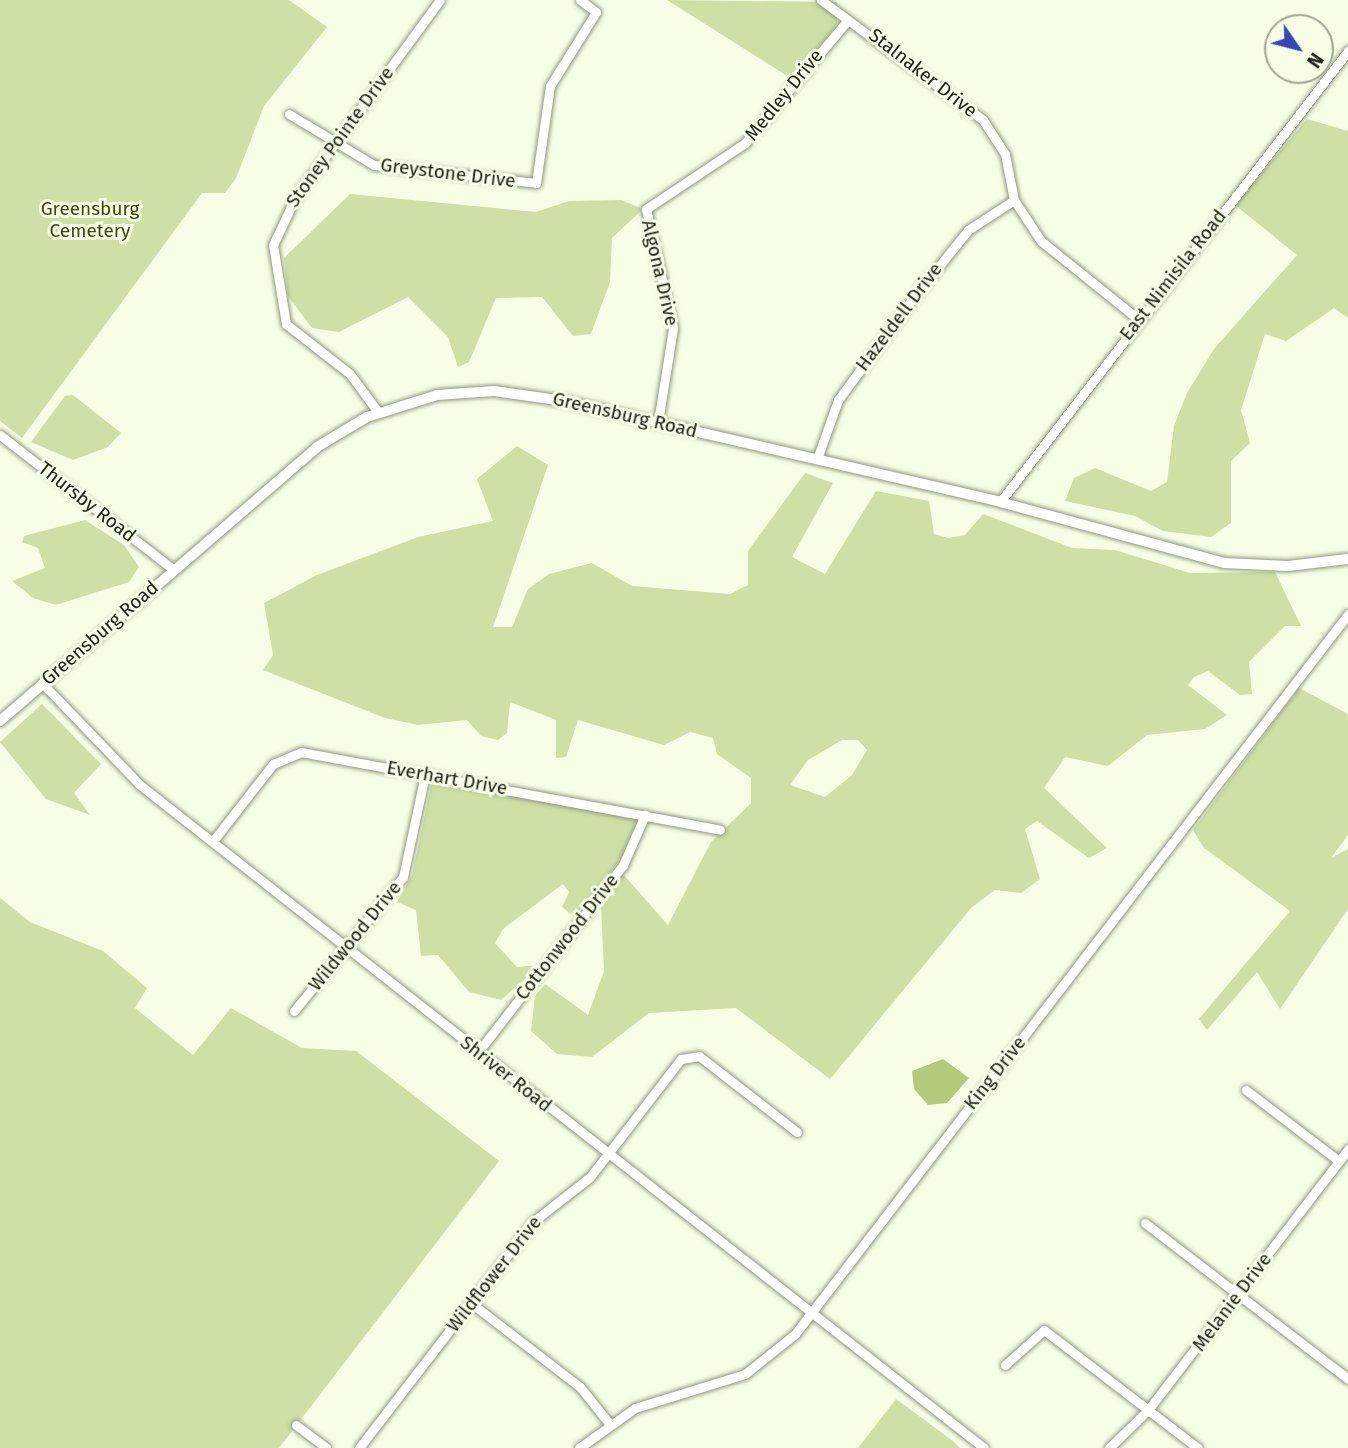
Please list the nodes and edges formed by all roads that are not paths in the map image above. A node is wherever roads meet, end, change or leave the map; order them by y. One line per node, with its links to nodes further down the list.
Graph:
1 (440, 0): 7 (street, Stoney Pointe Drive)
2 (580, 0): 7 (street, Greystone Drive)
3 (821, 0): 4 (street, Stalnaker Drive)
4 (846, 22): 8 (street, Stalnaker Drive); 9 (street, Medley Drive)
5 (1348, 51): 10 (street, East Nimisila Road)
6 (289, 114): 7 (street, Greystone Drive)
7 (333, 144): 11 (street, Stoney Pointe Drive)
8 (1014, 200): 10 (street, Stalnaker Drive); 14 (street, Hazeldell Drive)
9 (647, 207): 12 (street, Algona Drive)
10 (1138, 319): 15 (street, East Nimisila Road)
11 (378, 412): 12 (main road, Greensburg Road); 17 (main road, Greensburg Road)
12 (658, 422): 14 (main road, Greensburg Road)
13 (0, 435): 17 (street, Thursby Road)
14 (817, 459): 15 (main road, Greensburg Road)
15 (1000, 502): 16 (main road, Greensburg Road)
16 (1348, 559)
17 (173, 569): 19 (main road, Greensburg Road)
18 (1348, 614): 36 (street, King Drive)
19 (43, 683): 20 (main road, Greensburg Road); 24 (street, Shriver Road)
20 (0, 720)
21 (425, 774): 22 (street, Everhart Drive); 24 (street, Everhart Drive); 25 (street, Wildwood Drive)
22 (645, 815): 23 (street, Everhart Drive); 27 (street, Cottonwood Drive)
23 (720, 830)
24 (213, 841): 25 (street, Shriver Road)
25 (346, 947): 26 (street, Wildwood Drive); 27 (street, Shriver Road)
26 (293, 1012)
27 (478, 1052): 31 (street, Shriver Road)
28 (1246, 1090): 32 (street)
29 (797, 1132): 31 (street, Wildflower Drive)
30 (1348, 1149): 32 (street, Melanie Drive)
31 (608, 1154): 35 (street, Wildflower Drive); 36 (street, Shriver Road)
32 (1339, 1161): 34 (street, Melanie Drive)
33 (1145, 1223): 34 (street)
34 (1239, 1295): 38 (street); 39 (street, Melanie Drive)
35 (471, 1303): 40 (street); 43 (street, Wildflower Drive)
36 (813, 1312): 40 (street, King Drive); 45 (street, Shriver Road)
37 (1006, 1365): 39 (street)
38 (1348, 1379)
39 (1149, 1410): 46 (street, Melanie Drive); 47 (street)
40 (608, 1422): 44 (street, King Drive)
41 (296, 1425): 42 (street)
42 (326, 1448)
43 (359, 1448)
44 (579, 1448)
45 (984, 1448)
46 (1109, 1448)
47 (1198, 1448)

